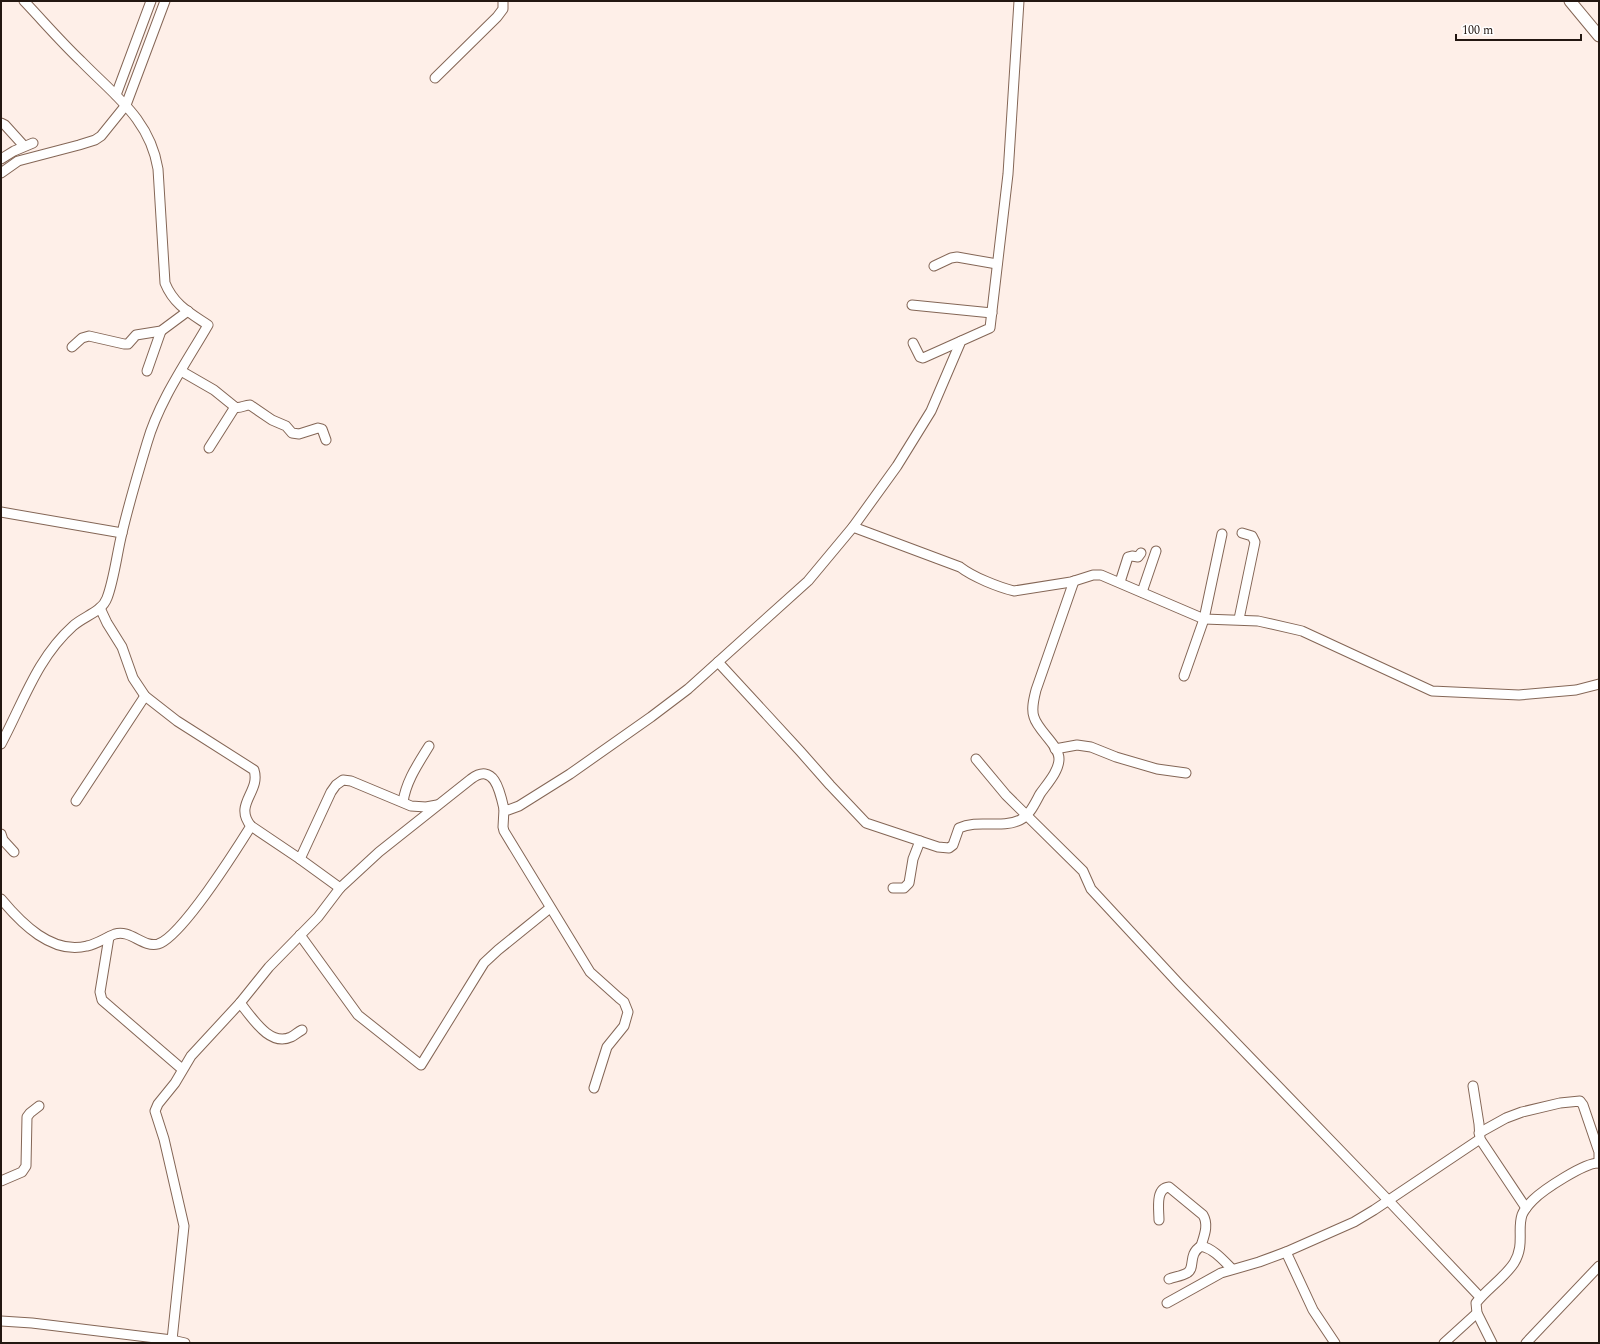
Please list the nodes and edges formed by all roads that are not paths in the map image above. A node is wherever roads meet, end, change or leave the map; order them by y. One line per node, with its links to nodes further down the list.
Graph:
1 (24, 1): 9 (street)
2 (150, 1): 9 (street)
3 (165, 1): 10 (street)
4 (503, 1): 8 (street)
5 (1018, 1): 14 (street)
6 (1570, 1): 7 (main road)
7 (1599, 36)
8 (435, 78)
9 (116, 95): 10 (street)
10 (126, 105): 13 (street); 17 (street)
11 (1, 123): 12 (street)
12 (1, 159)
13 (1, 173)
14 (997, 264): 15 (street); 18 (street)
15 (934, 266)
16 (912, 304): 18 (street)
17 (188, 311): 19 (street); 24 (street)
18 (992, 313): 20 (street)
19 (161, 331): 22 (street); 23 (street)
20 (960, 341): 21 (street); 29 (street)
21 (913, 343)
22 (72, 347)
23 (147, 371)
24 (181, 371): 25 (street); 30 (street)
25 (235, 407): 26 (street); 27 (street)
26 (326, 440)
27 (209, 448)
28 (1, 512): 30 (street)
29 (853, 527): 35 (street); 41 (street)
30 (122, 533): 38 (street)
31 (1242, 533): 40 (street)
32 (1222, 534): 39 (street)
33 (1156, 551): 37 (street)
34 (1141, 553): 36 (street)
35 (1074, 581): 36 (street); 47 (street)
36 (1120, 582): 37 (street)
37 (1142, 592): 39 (street)
38 (100, 608): 44 (street); 45 (street)
39 (1204, 619): 40 (street); 42 (street)
40 (1239, 619): 43 (street)
41 (718, 662): 53 (street); 57 (street)
42 (1184, 676)
43 (1599, 684)
44 (145, 696): 50 (street); 55 (street)
45 (1, 744)
46 (429, 746): 51 (street)
47 (1055, 749): 49 (street); 54 (street)
48 (976, 759): 54 (street)
49 (1186, 773)
50 (76, 801)
51 (403, 802): 52 (street); 59 (street)
52 (439, 805): 53 (street); 60 (street)
53 (504, 809): 63 (street)
54 (1027, 815): 57 (street); 75 (street)
55 (251, 826): 59 (street); 65 (street)
56 (1, 834): 58 (street)
57 (920, 841): 61 (street)
58 (14, 852)
59 (300, 859): 60 (street)
60 (340, 888): 64 (street)
61 (893, 888)
62 (1, 899): 65 (street)
63 (550, 908): 64 (street); 70 (street)
64 (300, 935): 66 (street)
65 (109, 937): 68 (street)
66 (240, 1003): 67 (street); 68 (street)
67 (302, 1030)
68 (182, 1069): 87 (street)
69 (1472, 1086): 72 (street)
70 (594, 1088)
71 (39, 1106): 74 (street)
72 (1480, 1136): 73 (street); 75 (street); 76 (street)
73 (1599, 1163): 76 (street)
74 (1, 1181)
75 (1388, 1200): 79 (street); 83 (street)
76 (1526, 1208): 83 (street)
77 (1159, 1220): 78 (street)
78 (1201, 1246): 81 (street); 82 (street)
79 (1286, 1252): 81 (street); 89 (street)
80 (1599, 1266): 92 (street)
81 (1232, 1269): 84 (street)
82 (1169, 1279)
83 (1480, 1297): 85 (street)
84 (1167, 1303)
85 (1478, 1313): 90 (street); 91 (street)
86 (1, 1321): 87 (street)
87 (172, 1340): 88 (street)
88 (185, 1343)
89 (1335, 1343)
90 (1444, 1343)
91 (1492, 1343)
92 (1526, 1343)

